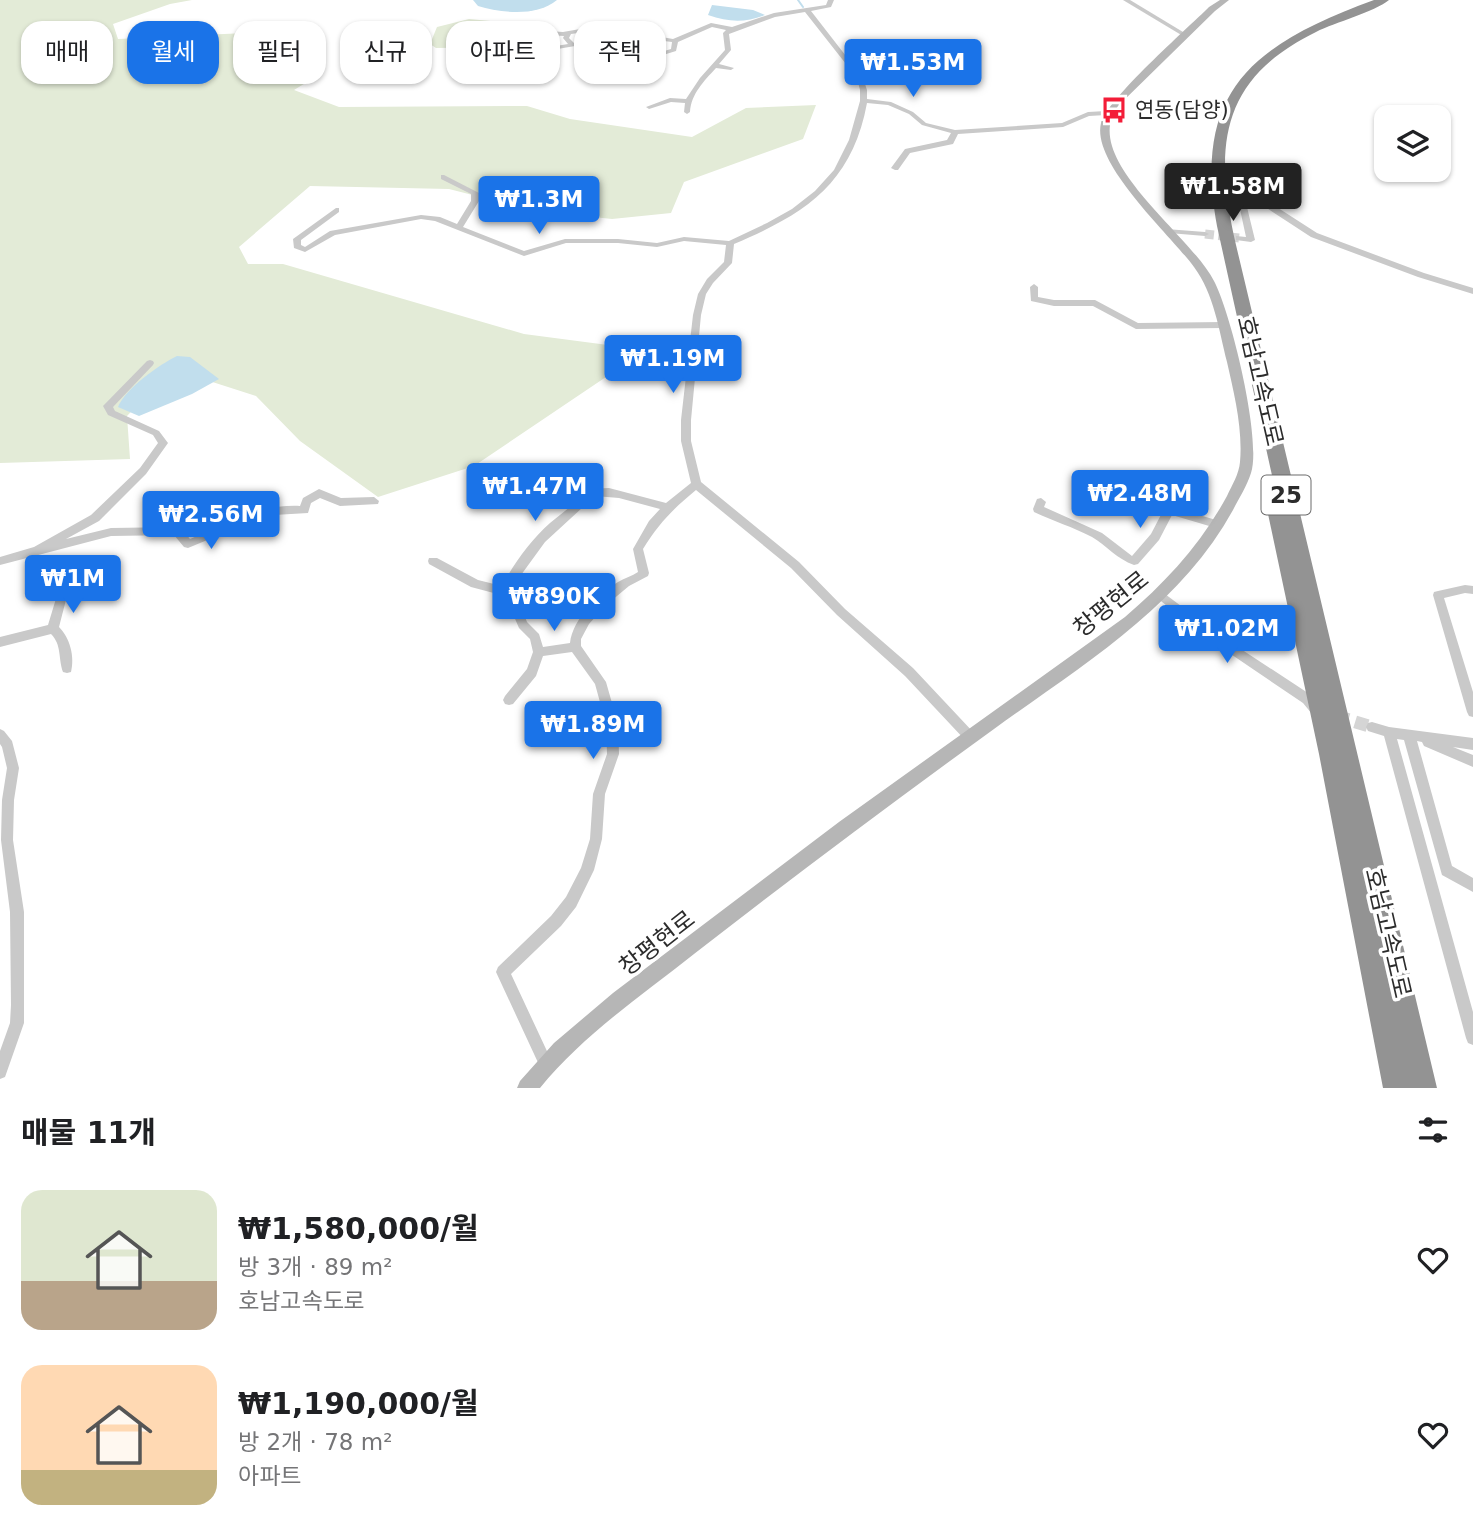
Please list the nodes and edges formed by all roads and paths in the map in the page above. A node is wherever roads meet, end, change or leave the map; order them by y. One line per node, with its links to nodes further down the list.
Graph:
1 (831, 0): 6 (street)
2 (1126, 0): 11 (street)
3 (1226, 0): 11 (main road)
4 (1367, 0): 71 (highway, 호남고속도로 / 25)
5 (1384, 0): 71 (highway, 호남고속도로 / 25)
6 (807, 10): 7 (street); 21 (street)
7 (731, 29): 13 (street); 16 (street)
8 (574, 32): 10 (street)
9 (560, 33): 10 (street)
10 (569, 33): 14 (street)
11 (1185, 35): 26 (main road)
12 (666, 39): 13 (street)
13 (675, 40): 15 (street)
14 (560, 47)
15 (666, 52)
16 (723, 56): 17 (street); 18 (street)
17 (733, 57)
18 (716, 66): 19 (street); 20 (street)
19 (732, 68)
20 (687, 101): 22 (street); 25 (street)
21 (865, 101): 27 (street); 35 (street)
22 (665, 102): 23 (street); 24 (street)
23 (649, 107)
24 (672, 109)
25 (687, 112)
26 (1106, 113): 27 (street); 32 (main road, 창평현로)
27 (955, 132): 28 (street)
28 (895, 168)
29 (444, 177): 31 (street)
30 (336, 210): 31 (street)
31 (457, 228): 35 (street)
32 (1169, 231): 33 (street); 38 (main road, 창평현로)
33 (1205, 234)
34 (1239, 238): 37 (street)
35 (730, 243): 40 (street)
36 (1034, 287): 38 (street)
37 (1473, 291)
38 (1223, 325): 44 (main road, 창평현로)
39 (150, 363): 45 (street)
40 (696, 484): 43 (street); 64 (street)
41 (374, 501): 45 (street)
42 (1041, 502): 44 (street)
43 (668, 508): 49 (street); 54 (street)
44 (1216, 524): 51 (main road, 창평현로)
45 (37, 550): 46 (street)
46 (0, 561)
47 (432, 561): 49 (street)
48 (1473, 590): 59 (street)
49 (509, 592): 55 (street)
50 (63, 593): 52 (street)
51 (1161, 595): 58 (street); 64 (main road, 창평현로)
52 (53, 629): 53 (street); 56 (street)
53 (0, 642)
54 (575, 647): 55 (street); 69 (street)
55 (538, 652): 57 (street)
56 (67, 667)
57 (509, 700)
58 (1317, 711)
59 (1473, 712)
60 (1371, 727): 61 (street)
61 (1389, 732): 63 (street); 68 (street)
62 (0, 735): 70 (street)
63 (1409, 735): 65 (street); 66 (street); 67 (street)
64 (970, 737): 69 (main road, 창평현로)
65 (1473, 744)
66 (1473, 761)
67 (1473, 885)
68 (1473, 1038)
69 (546, 1064): 72 (main road, 창평현로)
70 (0, 1073)
71 (1408, 1080)
72 (527, 1088)

